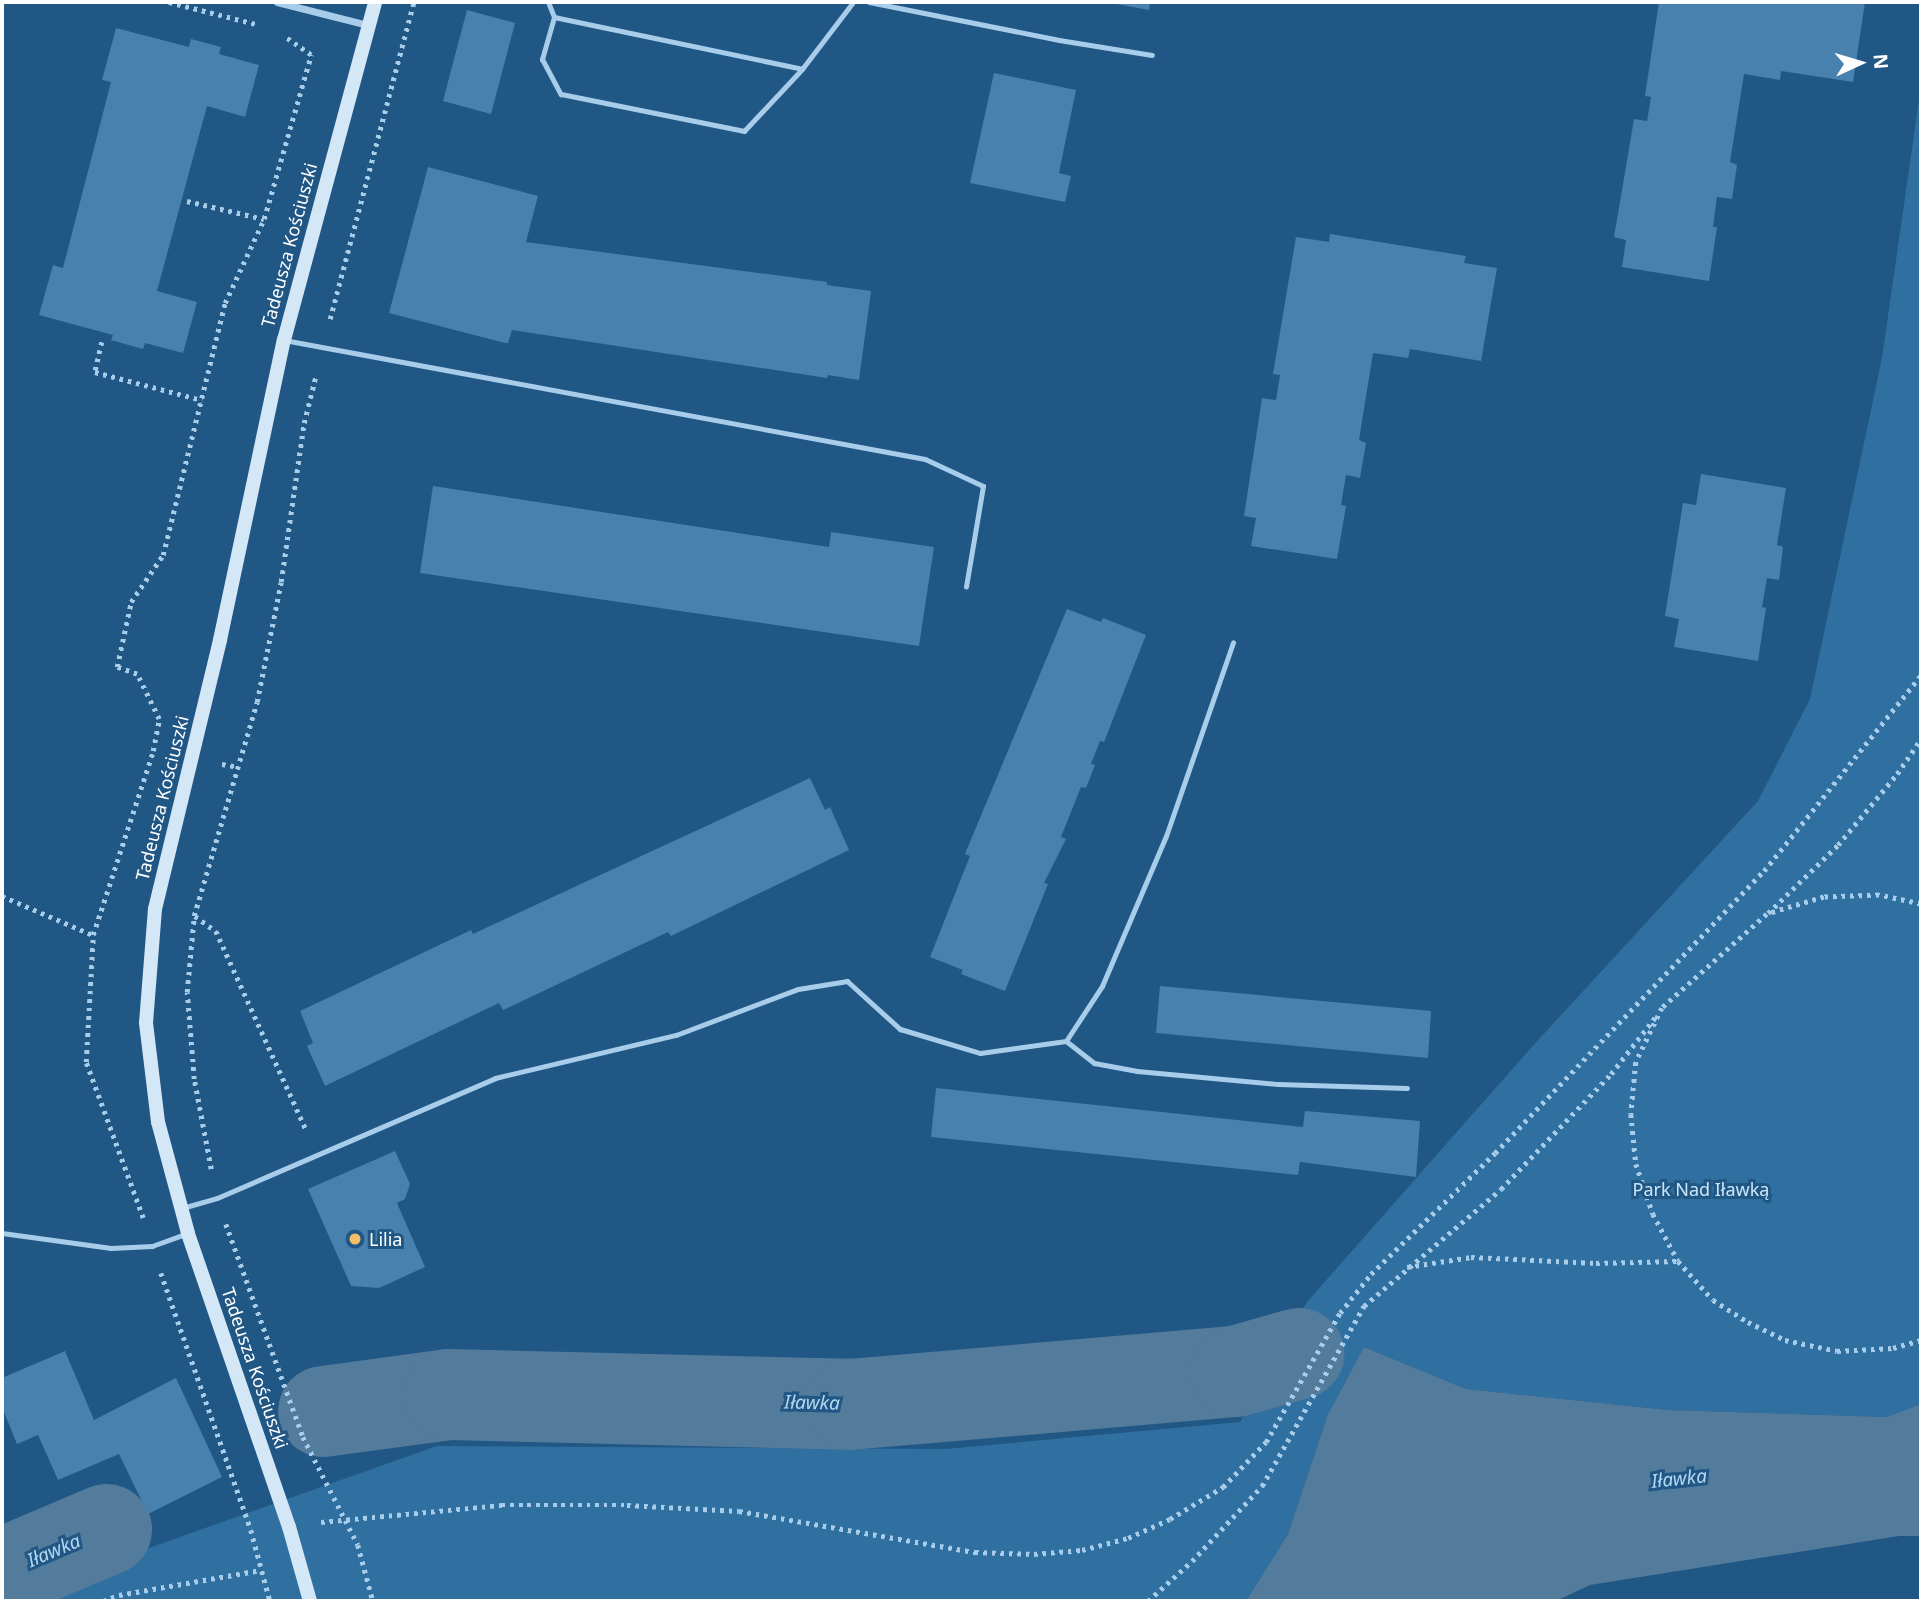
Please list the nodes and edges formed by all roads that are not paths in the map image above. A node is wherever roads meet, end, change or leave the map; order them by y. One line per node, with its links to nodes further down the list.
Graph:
1 (277, 2): 7 (street)
2 (375, 2): 7 (main road, Tadeusza Kościuszki)
3 (548, 2): 6 (lane)
4 (853, 2): 9 (lane)
5 (869, 2): 8 (lane)
6 (554, 17): 9 (lane); 9 (lane)
7 (369, 26): 10 (main road, Tadeusza Kościuszki)
8 (1152, 55)
9 (802, 69)
10 (284, 340): 11 (lane); 15 (main road, Tadeusza Kościuszki)
11 (966, 587)
12 (1233, 642): 13 (lane)
13 (1066, 1041): 14 (lane); 15 (lane)
14 (1407, 1088)
15 (182, 1208): 16 (main road, Tadeusza Kościuszki)
16 (188, 1233): 17 (lane); 19 (main road, Tadeusza Kościuszki)
17 (4, 1234): 18 (lane)
18 (2, 1241)
19 (310, 1600)

